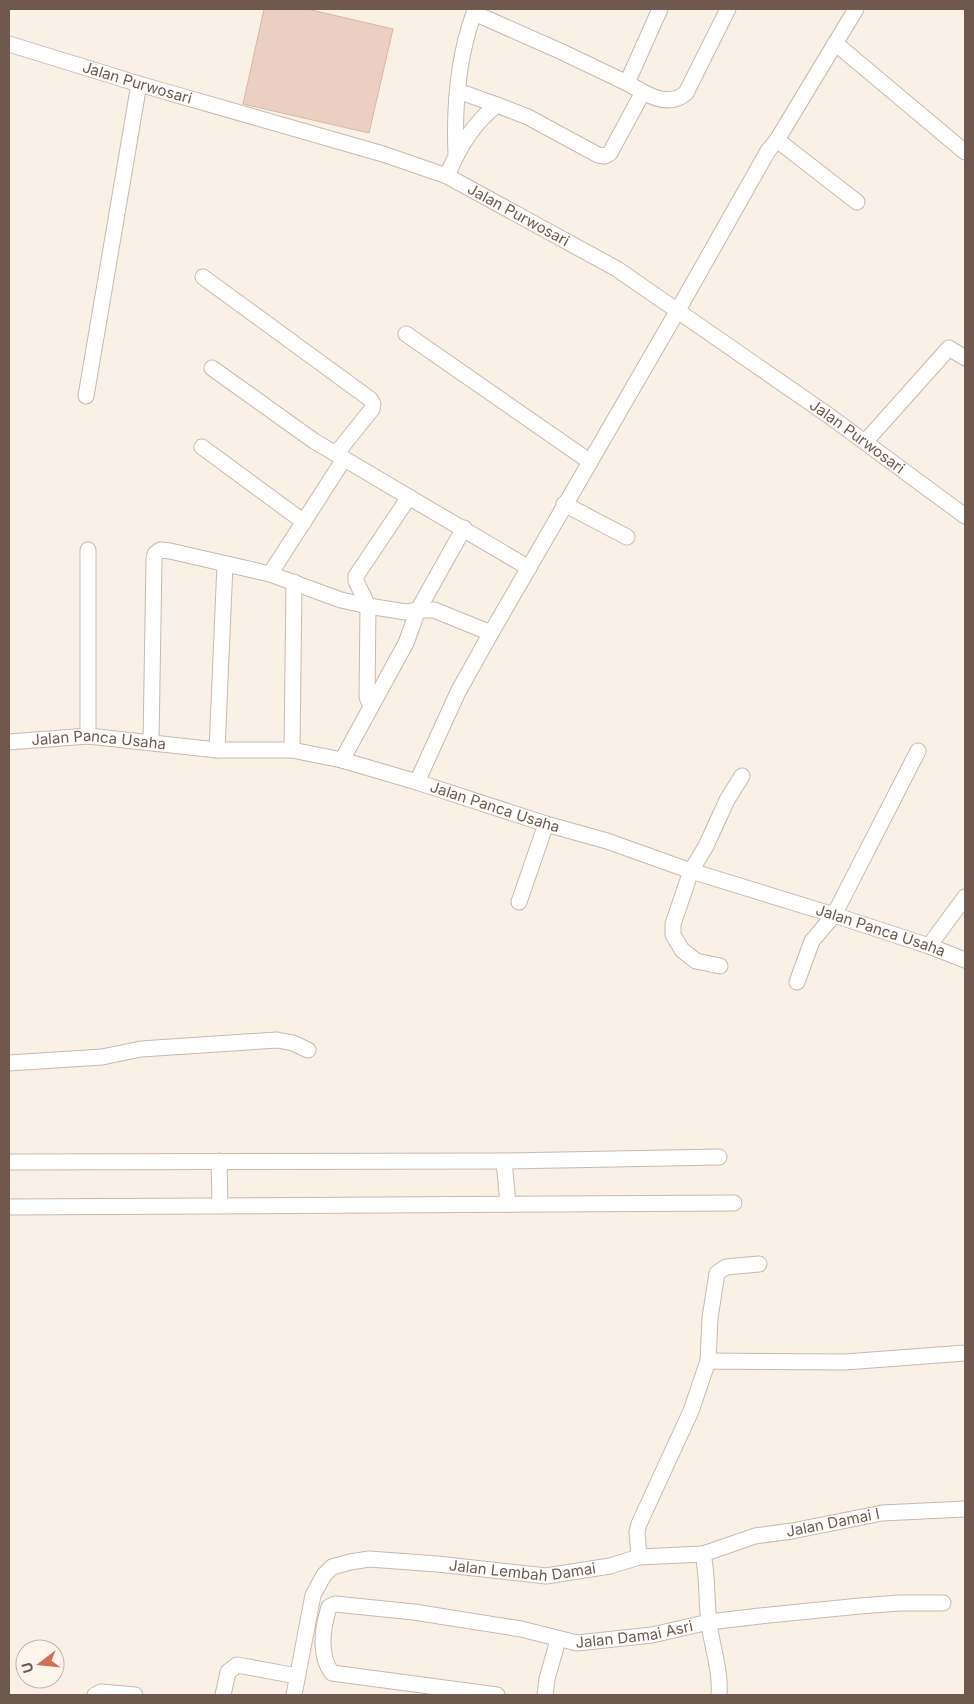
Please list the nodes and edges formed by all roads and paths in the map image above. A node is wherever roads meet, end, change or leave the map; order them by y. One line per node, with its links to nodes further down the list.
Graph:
1 (660, 9): 7 (street)
2 (728, 9): 10 (street)
3 (856, 9): 5 (street)
4 (474, 11): 7 (street); 9 (street)
5 (835, 43): 12 (street); 13 (street)
6 (9, 44): 8 (street, Jalan Purwosari)
7 (627, 82): 10 (street)
8 (139, 84): 15 (street, Jalan Purwosari); 22 (street)
9 (458, 91): 11 (street); 14 (street)
10 (643, 92): 11 (street)
11 (497, 105): 14 (street)
12 (777, 140): 16 (street); 18 (street)
13 (965, 152)
14 (456, 154): 15 (street)
15 (447, 176): 18 (street, Jalan Purwosari)
16 (858, 202)
17 (203, 276): 25 (street)
18 (678, 310): 23 (street, Jalan Purwosari); 26 (street)
19 (406, 334): 26 (street)
20 (965, 358): 23 (street)
21 (212, 368): 25 (street)
22 (86, 396)
23 (864, 442): 29 (street, Jalan Purwosari)
24 (202, 447): 30 (street)
25 (340, 456): 27 (street); 30 (street)
26 (589, 461): 28 (street)
27 (409, 497): 31 (street); 38 (street)
28 (564, 504): 32 (street); 35 (street)
29 (965, 516)
30 (304, 522): 36 (street)
31 (464, 528): 35 (street); 39 (street)
32 (627, 537)
33 (88, 550): 44 (street)
34 (225, 564): 36 (street); 46 (street); 47 (street)
35 (529, 568): 40 (street)
36 (270, 574): 37 (street)
37 (294, 582): 38 (street); 48 (street)
38 (368, 606): 39 (street); 41 (street)
39 (418, 610): 40 (street); 42 (street)
40 (491, 633): 52 (street)
41 (366, 658): 42 (street); 43 (street)
42 (392, 667): 43 (street)
43 (371, 706): 50 (street)
44 (88, 736): 45 (street, Jalan Panca Usaha); 46 (street, Jalan Panca Usaha)
45 (9, 742)
46 (151, 742): 47 (street, Jalan Panca Usaha)
47 (217, 750): 48 (street, Jalan Panca Usaha)
48 (292, 750): 50 (street, Jalan Panca Usaha)
49 (918, 751): 57 (street)
50 (342, 760): 52 (street, Jalan Panca Usaha)
51 (742, 776): 54 (street)
52 (417, 782): 53 (street, Jalan Panca Usaha)
53 (546, 824): 54 (street, Jalan Panca Usaha); 56 (street)
54 (691, 871): 57 (street, Jalan Panca Usaha); 60 (street)
55 (965, 897): 58 (street)
56 (519, 902)
57 (834, 915): 58 (street, Jalan Panca Usaha); 61 (street)
58 (929, 946): 59 (street, Jalan Panca Usaha)
59 (965, 960)
60 (720, 966)
61 (797, 982)
62 (308, 1050): 63 (street)
63 (9, 1062)
64 (719, 1157): 65 (street)
65 (504, 1160): 66 (street); 69 (street)
66 (219, 1161): 67 (street); 70 (street)
67 (9, 1162)
68 (734, 1203): 69 (street)
69 (508, 1204): 70 (street)
70 (220, 1205): 71 (street)
71 (9, 1207)
72 (760, 1264): 74 (street)
73 (965, 1353): 74 (street)
74 (708, 1361): 77 (street)
75 (965, 1509): 76 (street, Jalan Damai I)
76 (703, 1554): 77 (street, Jalan Lembah Damai); 79 (street)
77 (639, 1557): 81 (street, Jalan Lembah Damai)
78 (943, 1603): 79 (street, Jalan Damai Asri)
79 (709, 1622): 80 (street, Jalan Damai Asri); 88 (street)
80 (558, 1640): 86 (street, Jalan Damai Asri); 87 (street)
81 (297, 1676): 84 (street); 85 (street, Jalan Lembah Damai)
82 (95, 1695): 83 (street)
83 (136, 1695)
84 (223, 1695)
85 (294, 1695)
86 (497, 1695)
87 (545, 1695)
88 (719, 1695)

